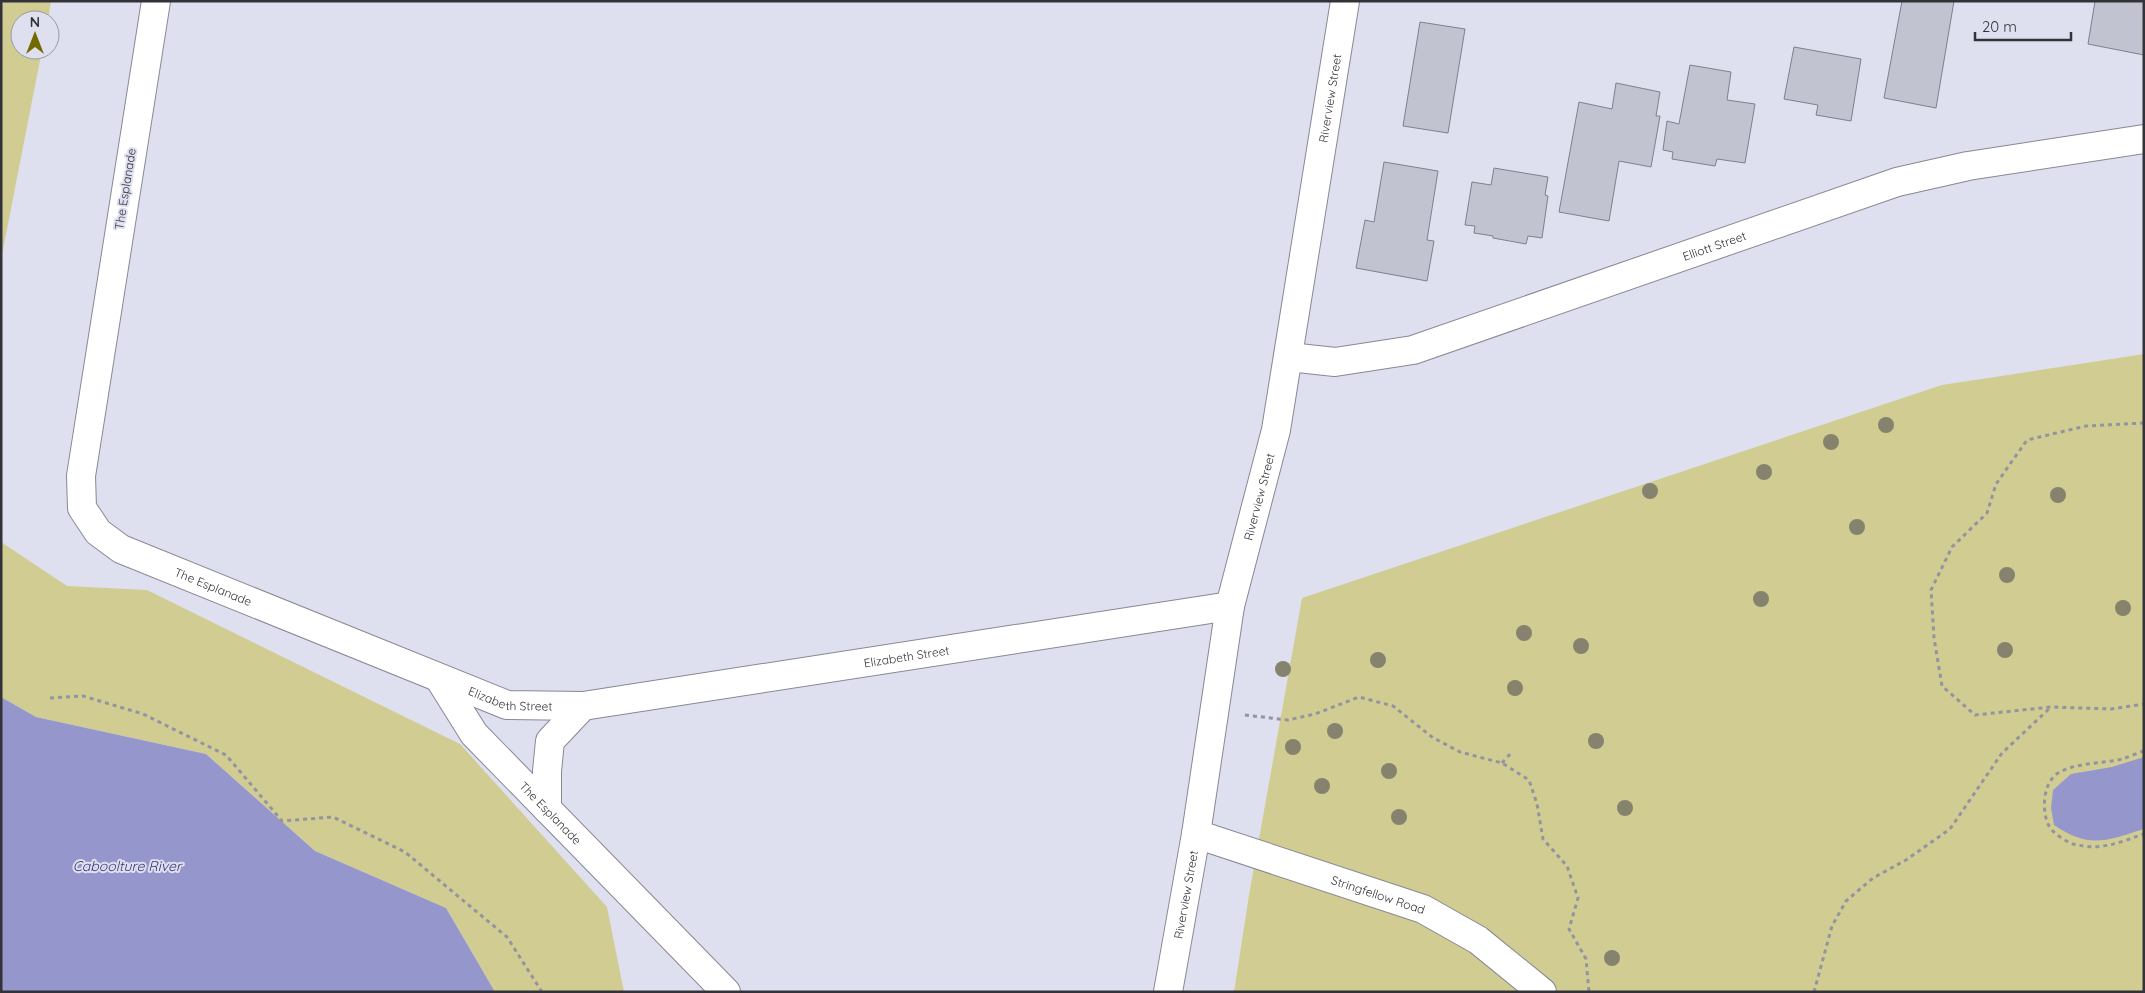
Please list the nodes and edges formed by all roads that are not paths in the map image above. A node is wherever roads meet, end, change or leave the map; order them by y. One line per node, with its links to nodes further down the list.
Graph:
1 (156, 1): 6 (street, The Esplanade)
2 (1345, 1): 4 (street, Riverview Street)
3 (2144, 140): 4 (street, Elliott Street)
4 (1289, 357): 5 (street, Riverview Street)
5 (1230, 606): 7 (street, Elizabeth Street); 9 (street, Riverview Street)
6 (439, 678): 7 (street, Elizabeth Street); 8 (street, The Esplanade)
7 (583, 706): 8 (street)
8 (547, 809): 10 (street, The Esplanade)
9 (1196, 834): 11 (street, Riverview Street); 12 (street, Stringfellow Road)
10 (726, 992)
11 (1168, 992)
12 (1542, 992)

